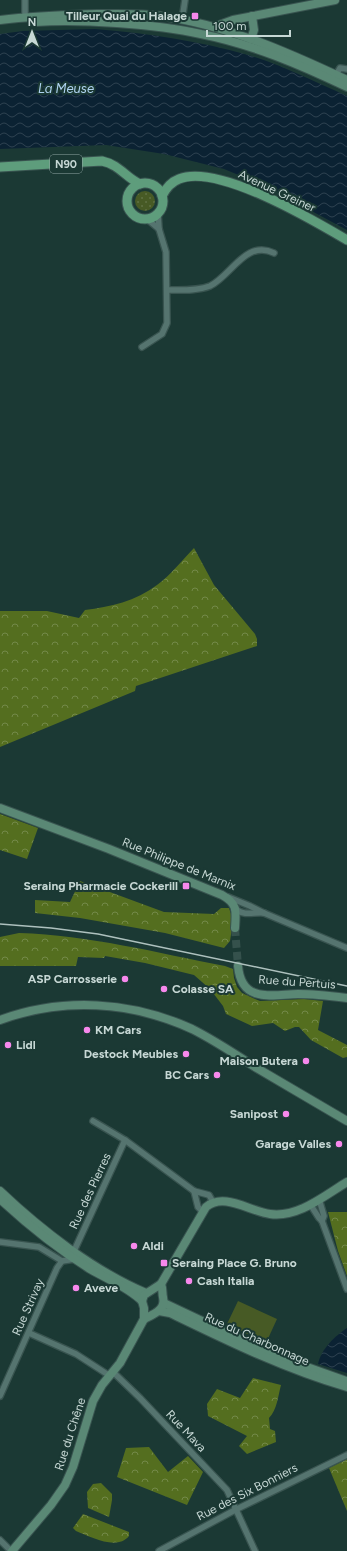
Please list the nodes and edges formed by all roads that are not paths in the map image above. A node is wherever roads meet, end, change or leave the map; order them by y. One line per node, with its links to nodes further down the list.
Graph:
1 (25, 0): 5 (street)
2 (185, 0): 7 (street)
3 (335, 0): 4 (main road)
4 (252, 16): 9 (main road); 11 (main road)
5 (25, 17): 6 (main road); 7 (main road)
6 (0, 20)
7 (182, 20): 9 (main road)
8 (0, 25): 10 (main road)
9 (214, 27): 11 (main road)
10 (202, 34): 11 (main road); 15 (main road)
11 (251, 39): 13 (main road)
12 (347, 69): 13 (street)
13 (336, 75): 14 (main road)
14 (347, 80)
15 (347, 87)
16 (0, 167): 17 (main road, Avenue Greiner / N90)
17 (128, 176): 18 (main road, Avenue Greiner / N90); 21 (main road)
18 (140, 184): 20 (main road, Avenue Greiner); 21 (main road)
19 (170, 184): 20 (main road, Avenue Greiner); 22 (main road); 26 (main road, Avenue Greiner)
20 (156, 187): 22 (main road)
21 (130, 191): 24 (main road)
22 (162, 196): 23 (main road)
23 (158, 213): 24 (main road); 25 (street)
24 (147, 219): 25 (street)
25 (160, 229): 28 (street)
26 (347, 240)
27 (274, 253): 28 (street)
28 (167, 290): 29 (street)
29 (142, 347)
30 (0, 808): 31 (main road, Rue Philippe de Marnix)
31 (222, 896): 32 (street, Rue Philippe de Marnix); 33 (main road)
32 (242, 903): 33 (street); 34 (street, Rue Philippe de Marnix)
33 (236, 909): 35 (street); 36 (main road)
34 (264, 913): 35 (street); 37 (street, Rue Philippe de Marnix)
35 (248, 914): 36 (street)
36 (236, 926)
37 (347, 948)
38 (238, 966): 39 (main road, Rue du Pertuis)
39 (347, 998)
40 (0, 1020): 42 (main road)
41 (93, 1121): 43 (street)
42 (347, 1121)
43 (125, 1140): 46 (street); 54 (street, Rue des Pierres)
44 (347, 1182): 48 (main road)
45 (0, 1191): 54 (main road)
46 (194, 1191): 49 (street); 51 (street)
47 (0, 1199): 54 (main road)
48 (319, 1199): 50 (main road); 52 (street)
49 (213, 1202): 50 (main road); 51 (main road)
50 (310, 1204): 52 (street)
51 (202, 1212): 56 (main road)
52 (322, 1221): 57 (street)
53 (0, 1242): 55 (street)
54 (74, 1255): 55 (street); 58 (main road)
55 (62, 1261): 62 (street, Rue Strivay)
56 (161, 1284): 58 (main road); 59 (main road)
57 (347, 1289)
58 (146, 1298): 59 (main road); 60 (main road); 61 (main road, Rue du Chêne)
59 (164, 1300): 60 (main road); 64 (main road, Rue du Charbonnage)
60 (157, 1312): 61 (main road); 65 (main road, Rue du Charbonnage)
61 (144, 1319): 63 (main road, Rue du Chêne)
62 (29, 1333): 63 (street, Rue Mava); 66 (street, Rue Strivay)
63 (112, 1374): 68 (street, Rue Mava); 70 (main road, Rue du Chêne)
64 (347, 1381)
65 (347, 1387)
66 (0, 1396)
67 (347, 1455): 68 (street, Rue des Six Bonniers)
68 (235, 1510): 71 (street, Rue des Six Bonniers); 72 (street, Rue Mava)
69 (0, 1540): 70 (street)
70 (11, 1551)
71 (158, 1551)
72 (255, 1551)

